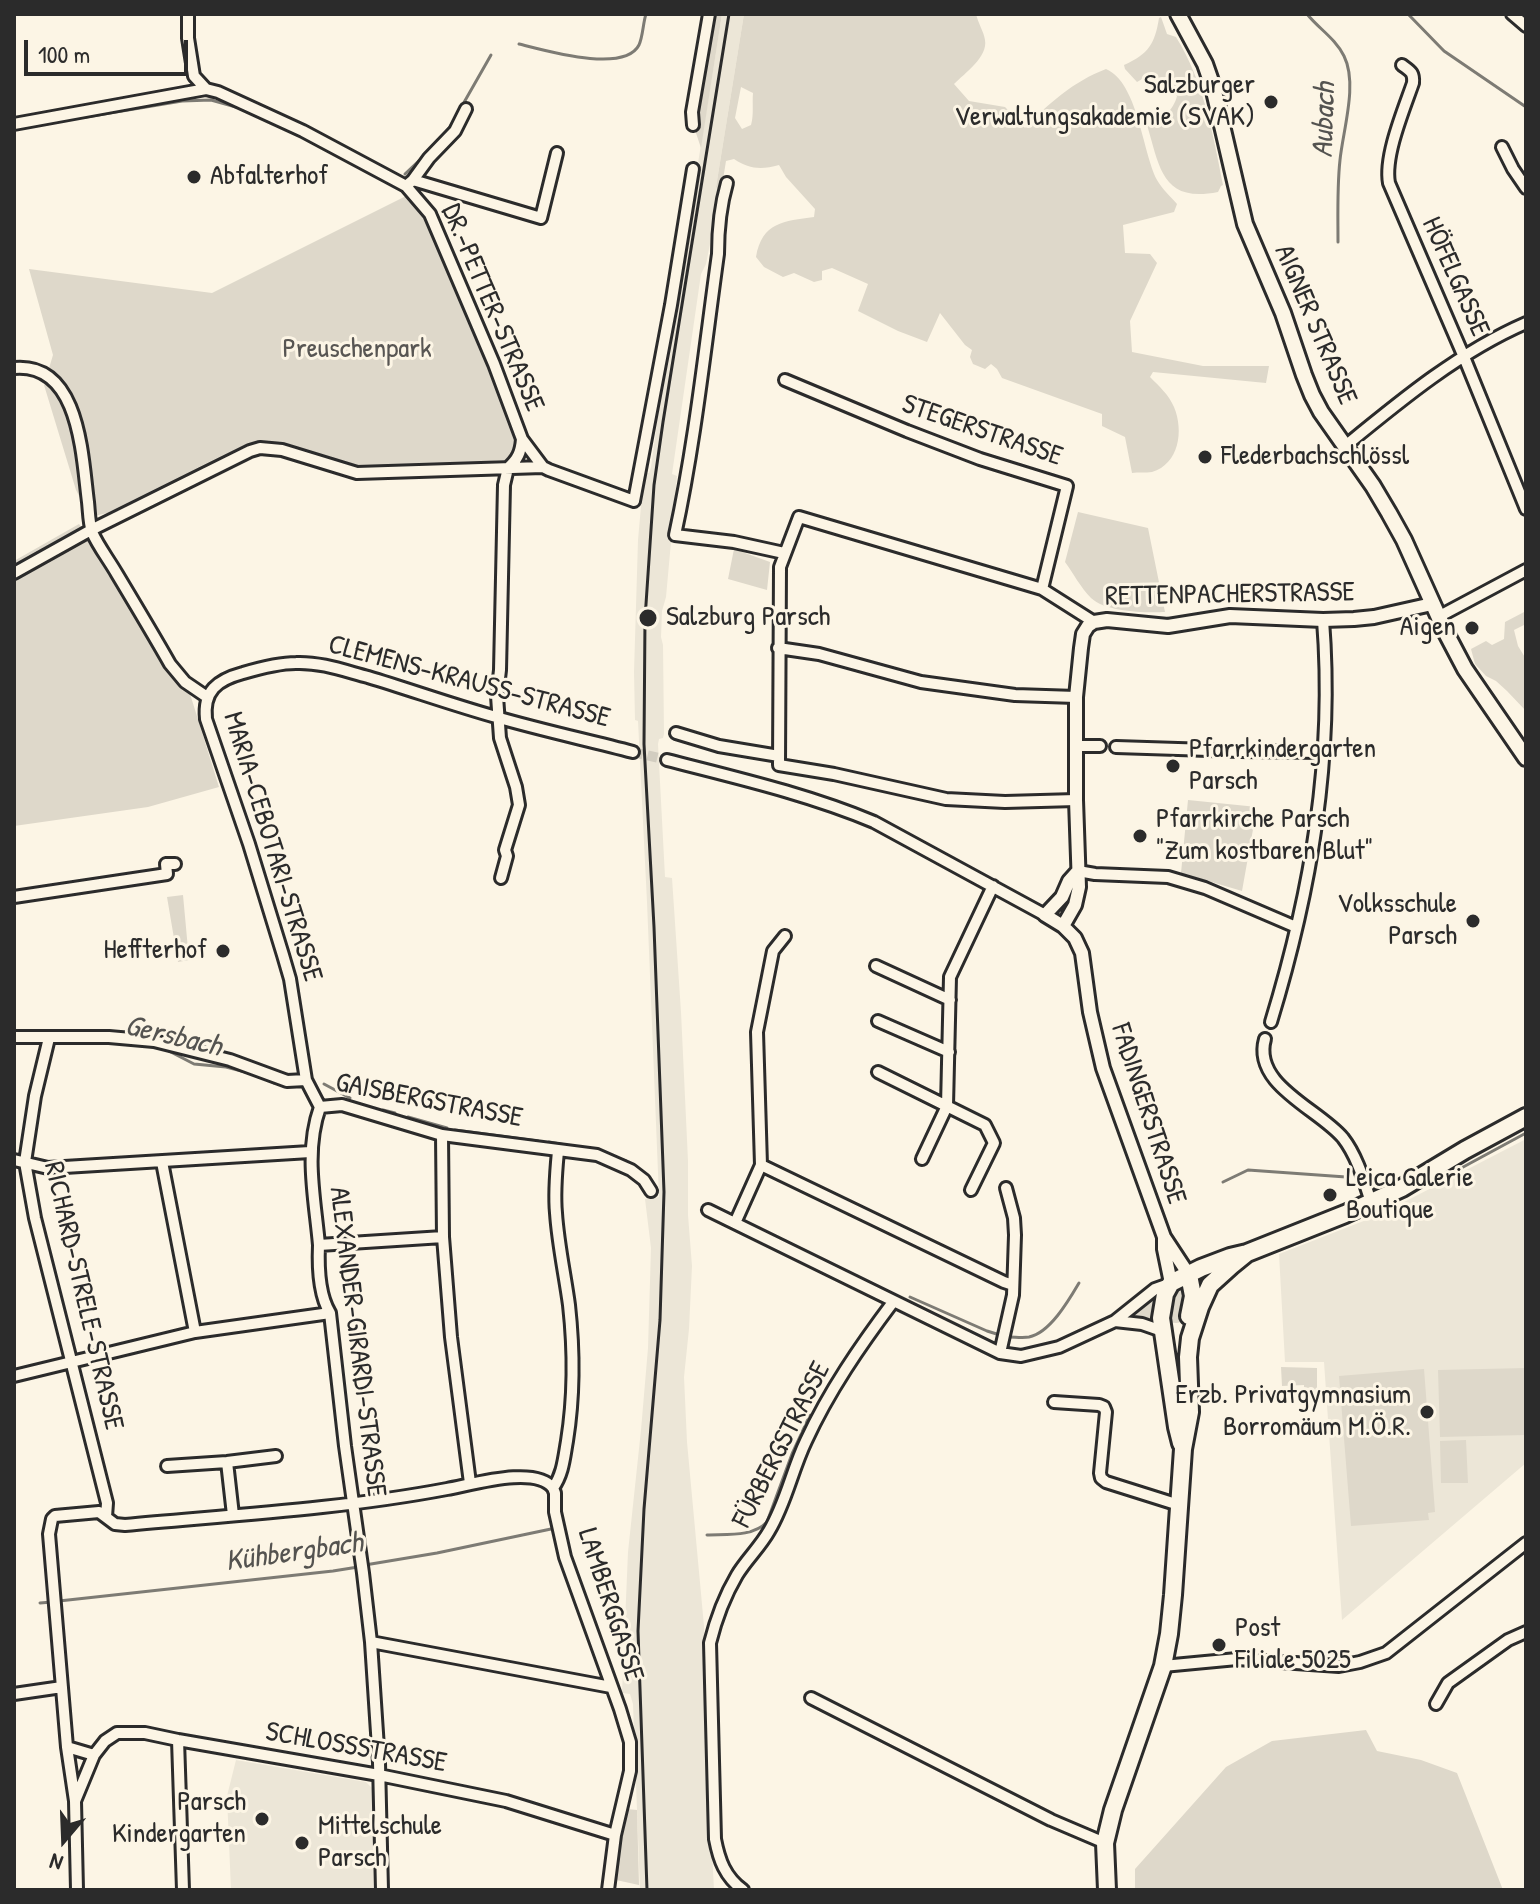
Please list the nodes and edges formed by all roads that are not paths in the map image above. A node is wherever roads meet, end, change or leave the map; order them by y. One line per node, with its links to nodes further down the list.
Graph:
1 (188, 14): 7 (street)
2 (709, 14): 10 (street)
3 (1178, 14): 22 (main road, AIGNER STRASSE)
4 (1512, 14): 5 (street)
5 (1526, 26)
6 (1402, 65): 18 (street, HÖFELGASSE)
7 (206, 89): 9 (street); 14 (street, DR.-PETTER-STRASSE)
8 (466, 109): 14 (street, DR.-PETTER-STRASSE)
9 (14, 124)
10 (693, 125)
11 (1502, 147): 16 (street)
12 (557, 153): 14 (street)
13 (693, 169): 23 (street)
14 (409, 183): 21 (street, DR.-PETTER-STRASSE)
15 (727, 183): 27 (street)
16 (1526, 188)
17 (1526, 323): 18 (street)
18 (1464, 357): 22 (street); 25 (street, HÖFELGASSE)
19 (14, 368): 26 (street, MARIA-CEBOTARI-STRASSE)
20 (785, 380): 30 (street, STEGERSTRASSE)
21 (522, 439): 23 (street, DR.-PETTER-STRASSE); 24 (street, DR.-PETTER-STRASSE)
22 (1344, 447): 31 (main road, AIGNER STRASSE)
23 (543, 467): 24 (street)
24 (508, 468): 26 (street); 37 (street, DR.-PETTER-STRASSE)
25 (1526, 509)
26 (91, 530): 29 (street); 35 (street, MARIA-CEBOTARI-STRASSE)
27 (784, 553): 30 (street, RETTENPACHERSTRASSE); 34 (street, RETTENPACHERSTRASSE)
28 (1526, 570): 31 (street)
29 (14, 573)
30 (1042, 589): 33 (street, RETTENPACHERSTRASSE)
31 (1435, 610): 32 (street, RETTENPACHERSTRASSE); 44 (main road, AIGNER STRASSE)
32 (1323, 620): 33 (street, RETTENPACHERSTRASSE); 43 (street)
33 (1094, 622): 36 (street)
34 (778, 648): 36 (street); 46 (street, RETTENPACHERSTRASSE)
35 (207, 697): 37 (street, CLEMENS-KRAUSS-STRASSE); 66 (street, MARIA-CEBOTARI-STRASSE)
36 (1076, 697): 39 (street)
37 (498, 718): 42 (street, CLEMENS-KRAUSS-STRASSE); 50 (street, DR.-PETTER-STRASSE)
38 (676, 733): 46 (street)
39 (1076, 746): 40 (street); 47 (street)
40 (1100, 746)
41 (1116, 747): 43 (street)
42 (633, 752)
43 (1323, 752): 55 (street)
44 (1526, 758)
45 (667, 760): 51 (street)
46 (779, 760): 47 (street)
47 (1076, 800): 49 (street)
48 (175, 864): 52 (street)
49 (1078, 871): 53 (street); 54 (street); 55 (street)
50 (501, 878)
51 (993, 886): 53 (street); 58 (street)
52 (14, 897)
53 (1045, 915): 54 (street)
54 (1063, 926): 84 (street, FADINGERSTRASSE)
55 (1296, 927): 60 (street)
56 (785, 936): 76 (street)
57 (876, 966): 58 (street)
58 (950, 1000): 64 (street)
59 (878, 1021): 64 (street)
60 (1271, 1022)
61 (14, 1037): 63 (street, GAISBERGSTRASSE)
62 (1265, 1039): 80 (street)
63 (48, 1044): 66 (street, GAISBERGSTRASSE); 74 (street, RICHARD-STRELE-STRASSE)
64 (949, 1052): 67 (street)
65 (878, 1072): 67 (street)
66 (306, 1080): 68 (street, GAISBERGSTRASSE)
67 (947, 1106): 73 (street); 78 (street)
68 (320, 1107): 70 (street, GAISBERGSTRASSE); 72 (street, ALEXANDER-GIRARDI-STRASSE)
69 (1526, 1117): 80 (main road)
70 (442, 1135): 71 (street, GAISBERGSTRASSE); 83 (street)
71 (558, 1151): 79 (street, GAISBERGSTRASSE); 105 (street, LAMBERGGASSE)
72 (310, 1152): 75 (street); 85 (street, ALEXANDER-GIRARDI-STRASSE)
73 (922, 1159)
74 (20, 1161): 75 (street); 97 (street, RICHARD-STRELE-STRASSE)
75 (162, 1162): 95 (street)
76 (761, 1165): 82 (street); 89 (street)
77 (1006, 1188): 89 (street)
78 (971, 1190)
79 (651, 1191)
80 (1371, 1202): 86 (main road)
81 (708, 1210): 82 (street)
82 (735, 1223): 90 (street)
83 (443, 1237): 85 (street); 104 (street)
84 (1164, 1237): 87 (street, FADINGERSTRASSE); 88 (street, FADINGERSTRASSE)
85 (319, 1245): 91 (street, ALEXANDER-GIRARDI-STRASSE)
86 (1247, 1253): 87 (main road); 93 (main road)
87 (1189, 1275): 88 (main road); 93 (main road)
88 (1171, 1283): 92 (street); 94 (main road)
89 (1013, 1285): 96 (street)
90 (893, 1302): 96 (street); 130 (street, FÜRBERGSTRASSE)
91 (330, 1313): 95 (street); 106 (street, ALEXANDER-GIRARDI-STRASSE)
92 (1115, 1321): 94 (street); 96 (street)
93 (1188, 1328): 94 (main road); 100 (main road)
94 (1162, 1331): 100 (main road)
95 (195, 1332): 97 (street)
96 (1000, 1353)
97 (71, 1361): 98 (street); 109 (street, RICHARD-STRELE-STRASSE)
98 (14, 1376)
99 (1054, 1402): 107 (street)
100 (1183, 1449): 107 (main road)
101 (276, 1456): 102 (street)
102 (227, 1462): 103 (street); 108 (street)
103 (167, 1466)
104 (470, 1483): 105 (street); 106 (street)
105 (553, 1488): 115 (street, LAMBERGGASSE)
106 (353, 1504): 108 (street); 112 (street, ALEXANDER-GIRARDI-STRASSE)
107 (1179, 1505): 113 (main road)
108 (233, 1515): 109 (street)
109 (106, 1517): 114 (street)
110 (1526, 1543): 113 (street)
111 (1526, 1632): 118 (street)
112 (371, 1642): 115 (street); 122 (street, ALEXANDER-GIRARDI-STRASSE)
113 (1163, 1666): 125 (main road)
114 (62, 1687): 116 (street); 120 (street)
115 (611, 1687): 124 (street, LAMBERGGASSE)
116 (14, 1694)
117 (811, 1698): 125 (street)
118 (1436, 1704)
119 (178, 1740): 121 (street, SCHLOSSSTRASSE); 122 (street, SCHLOSSSTRASSE); 127 (street)
120 (67, 1747): 121 (street); 123 (street)
121 (94, 1755): 123 (street)
122 (379, 1775): 124 (street, SCHLOSSSTRASSE); 128 (street, ALEXANDER-GIRARDI-STRASSE)
123 (75, 1801): 126 (street)
124 (615, 1835): 129 (street, LAMBERGGASSE)
125 (1105, 1843): 131 (main road)
126 (77, 1890)
127 (183, 1890)
128 (382, 1890)
129 (608, 1890)
130 (743, 1890)
131 (1107, 1890)

